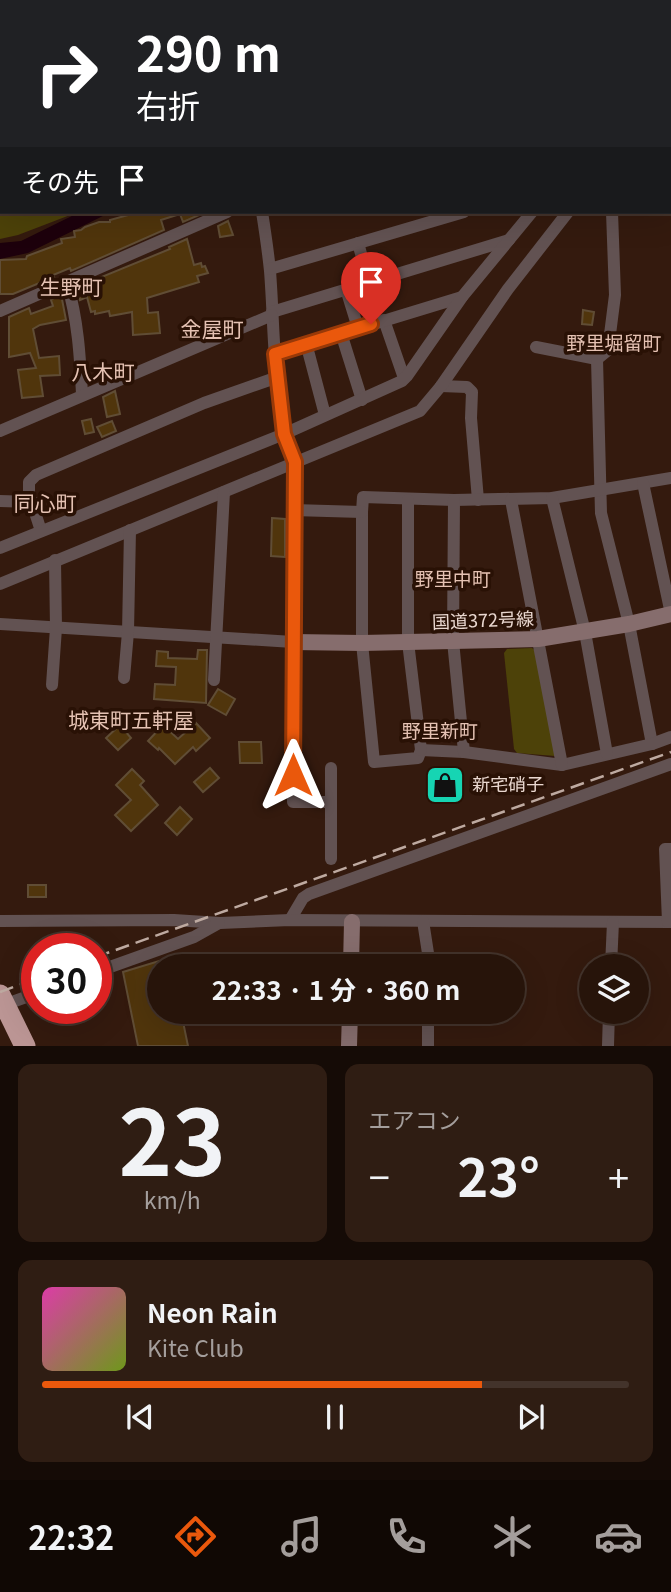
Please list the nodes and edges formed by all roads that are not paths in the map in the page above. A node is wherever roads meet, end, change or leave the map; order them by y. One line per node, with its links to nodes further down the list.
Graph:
1 (223, 214): 11 (street)
2 (262, 214): 9 (street)
3 (457, 214): 8 (street)
4 (530, 214): 7 (street)
5 (566, 214): 25 (street)
6 (612, 214): 22 (street)
7 (509, 240): 10 (street); 13 (street)
8 (358, 243): 9 (street); 10 (street)
9 (270, 269): 15 (street)
10 (369, 282): 12 (street)
11 (67, 283): 14 (street); 26 (street)
12 (346, 289): 15 (street); 17 (street)
13 (462, 298): 16 (street); 24 (street)
14 (0, 311)
15 (272, 313): 21 (street); 26 (street)
16 (384, 320): 17 (street); 24 (street)
17 (358, 328): 18 (street)
18 (341, 333): 19 (street); 27 (street)
19 (306, 343): 21 (street); 28 (street)
20 (536, 347): 22 (street)
21 (275, 354): 23 (street)
22 (597, 359): 34 (street)
23 (278, 377): 30 (street); 42 (street)
24 (404, 379): 27 (street)
25 (441, 386): 31 (street); 39 (street)
26 (82, 394): 29 (street)
27 (362, 400): 28 (street)
28 (326, 415): 30 (street)
29 (0, 431)
30 (284, 434): 31 (street); 46 (street)
31 (295, 462): 35 (street); 43 (street)
32 (671, 478): 33 (street)
33 (643, 483): 34 (street); 50 (street)
34 (601, 489): 36 (street); 52 (street)
35 (224, 492): 45 (street); 56 (street)
36 (552, 498): 40 (street); 55 (street)
37 (408, 500): 38 (street); 44 (street); 60 (street)
38 (454, 500): 39 (street); 58 (street)
39 (478, 500): 40 (street)
40 (511, 500): 57 (street)
41 (0, 501): 42 (street)
42 (33, 502): 46 (street)
43 (293, 510): 44 (street); 59 (street)
44 (362, 512): 61 (street)
45 (130, 530): 48 (street); 54 (street)
46 (41, 531): 47 (street)
47 (0, 548)
48 (55, 560): 49 (street); 53 (street)
49 (0, 584)
50 (671, 614): 52 (street, 国道372号線)
51 (0, 624): 53 (street)
52 (629, 624): 55 (street, 国道372号線); 66 (street)
53 (56, 628): 54 (street); 64 (street)
54 (128, 632): 56 (street); 62 (street)
55 (585, 632): 57 (street, 国道372号線); 69 (street)
56 (216, 638): 59 (street); 63 (street)
57 (538, 639): 58 (street, 国道372号線); 71 (street)
58 (453, 641): 60 (street, 国道372号線); 68 (street)
59 (293, 642): 61 (street, 国道372号線); 73 (street)
60 (408, 642): 61 (street, 国道372号線); 67 (street)
61 (362, 643): 67 (street)
62 (124, 678)
63 (214, 680)
64 (52, 685)
65 (671, 737): 66 (street)
66 (652, 744): 69 (street)
67 (421, 750): 68 (street)
68 (464, 752): 71 (street)
69 (607, 754): 71 (street)
70 (671, 764): 77 (street)
71 (562, 765)
72 (331, 768): 73 (street)
73 (330, 802): 75 (street)
74 (671, 849): 81 (street)
75 (331, 859)
76 (0, 920): 82 (street)
77 (290, 920): 79 (street); 82 (street)
78 (423, 921): 79 (street); 80 (street); 84 (street)
79 (352, 922): 83 (street)
80 (613, 922): 81 (street); 85 (street)
81 (669, 922)
82 (220, 923): 86 (street)
83 (351, 954)
84 (428, 954)
85 (612, 954)
86 (112, 966)
87 (21, 997): 88 (street)
88 (2, 1002): 92 (highway)
89 (350, 1024): 93 (street)
90 (428, 1024): 94 (street)
91 (609, 1024): 95 (street)
92 (25, 1046)
93 (349, 1046)
94 (428, 1046)
95 (608, 1046)

